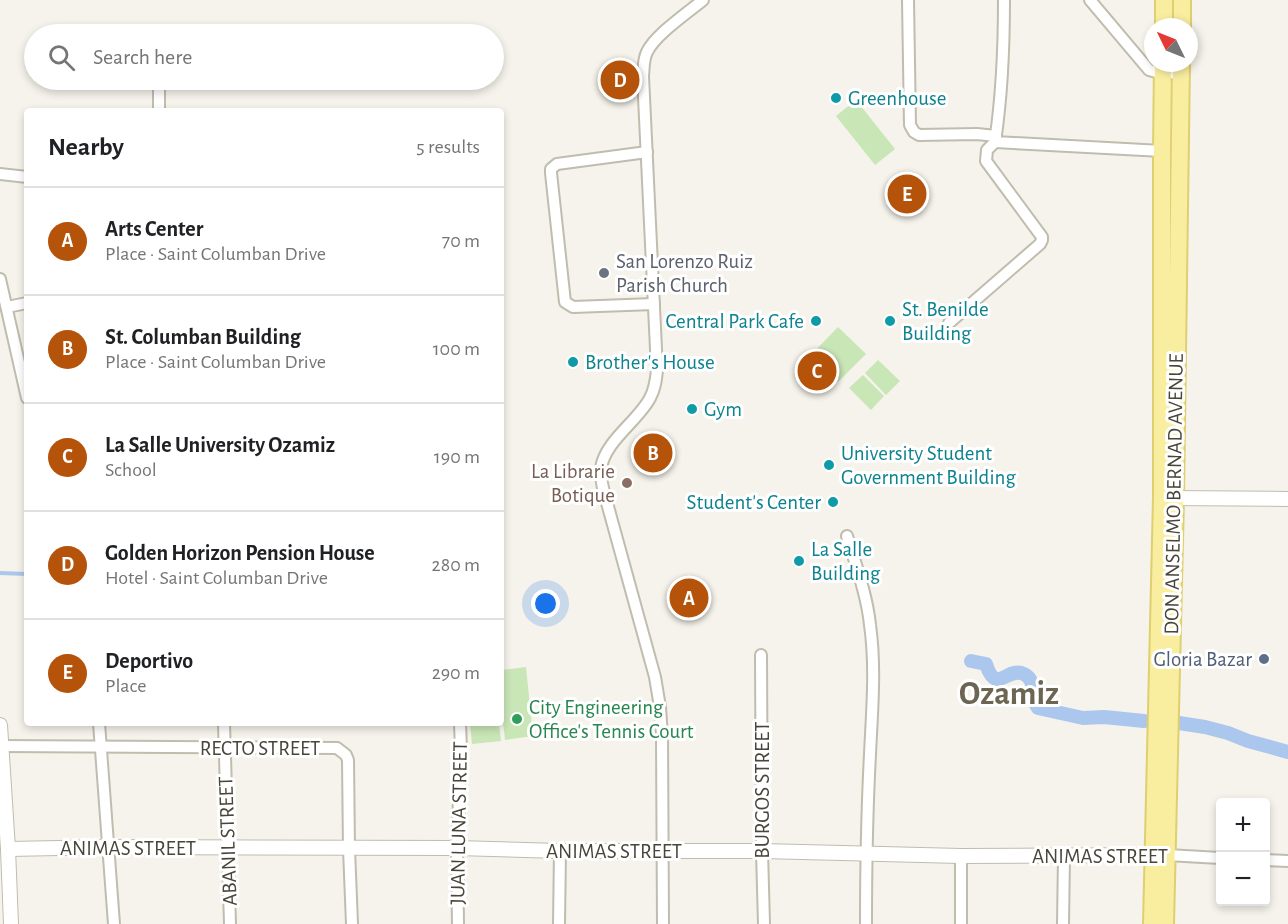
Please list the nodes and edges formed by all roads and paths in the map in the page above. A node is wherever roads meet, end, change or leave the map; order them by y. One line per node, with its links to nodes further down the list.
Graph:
1 (703, 0): 16 (street)
2 (908, 0): 14 (street)
3 (1004, 0): 14 (street)
4 (1090, 0): 9 (street)
5 (1164, 0): 7 (main road)
6 (1182, 0): 8 (main road)
7 (1164, 18)
8 (1182, 18)
9 (1144, 65)
10 (1163, 72): 15 (main road, DON ANSELMO BERNAD AVENUE)
11 (1181, 72): 20 (main road, DON ANSELMO BERNAD AVENUE)
12 (159, 90): 13 (street)
13 (159, 108)
14 (995, 139): 15 (street); 24 (street)
15 (1162, 151): 20 (main road, DON ANSELMO BERNAD AVENUE)
16 (647, 153): 22 (street); 22 (street)
17 (0, 174): 18 (street)
18 (24, 177)
19 (0, 279): 23 (street)
20 (1170, 296): 26 (main road, DON ANSELMO BERNAD AVENUE)
21 (24, 304): 23 (street)
22 (654, 304): 43 (street)
23 (7, 307): 25 (street)
24 (949, 323)
25 (24, 384)
26 (1168, 498): 27 (street); 46 (main road, DON ANSELMO BERNAD AVENUE)
27 (1288, 499)
28 (847, 536): 45 (street)
29 (761, 655): 44 (street, BURGOS STREET)
30 (0, 725): 34 (street)
31 (99, 726): 35 (street)
32 (224, 726): 36 (street, ABANIL STREET)
33 (460, 726): 39 (street, JUAN LUNA STREET)
34 (1, 746): 35 (street, RECTO STREET); 40 (street)
35 (101, 747): 36 (street, RECTO STREET); 37 (street)
36 (224, 748): 38 (street, ABANIL STREET); 41 (street, RECTO STREET)
37 (110, 847): 38 (street, ANIMAS STREET); 40 (street, ANIMAS STREET); 53 (street)
38 (228, 848): 41 (street, ANIMAS STREET); 54 (street, ABANIL STREET)
39 (457, 848): 41 (street, ANIMAS STREET); 42 (street, ANIMAS STREET); 56 (street, JUAN LUNA STREET)
40 (4, 849): 52 (street)
41 (349, 849): 55 (street, RECTO STREET)
42 (560, 851): 43 (street, ANIMAS STREET); 57 (street)
43 (662, 851): 44 (street, ANIMAS STREET); 58 (street)
44 (762, 851): 45 (street, ANIMAS STREET); 59 (street, BURGOS STREET)
45 (866, 853): 47 (street, ANIMAS STREET); 60 (street)
46 (1160, 855): 48 (street, ANIMAS STREET); 49 (street, ANIMAS STREET); 63 (main road, DON ANSELMO BERNAD AVENUE); 64 (main road, DON ANSELMO BERNAD AVENUE)
47 (962, 856): 48 (street, ANIMAS STREET); 61 (street)
48 (1064, 856): 62 (street)
49 (1216, 858)
50 (1270, 860): 51 (street)
51 (1288, 861)
52 (11, 924)
53 (114, 924)
54 (230, 924)
55 (352, 924)
56 (458, 924)
57 (559, 924)
58 (663, 924)
59 (764, 924)
60 (866, 924)
61 (961, 924)
62 (1063, 924)
63 (1152, 924)
64 (1165, 924)

